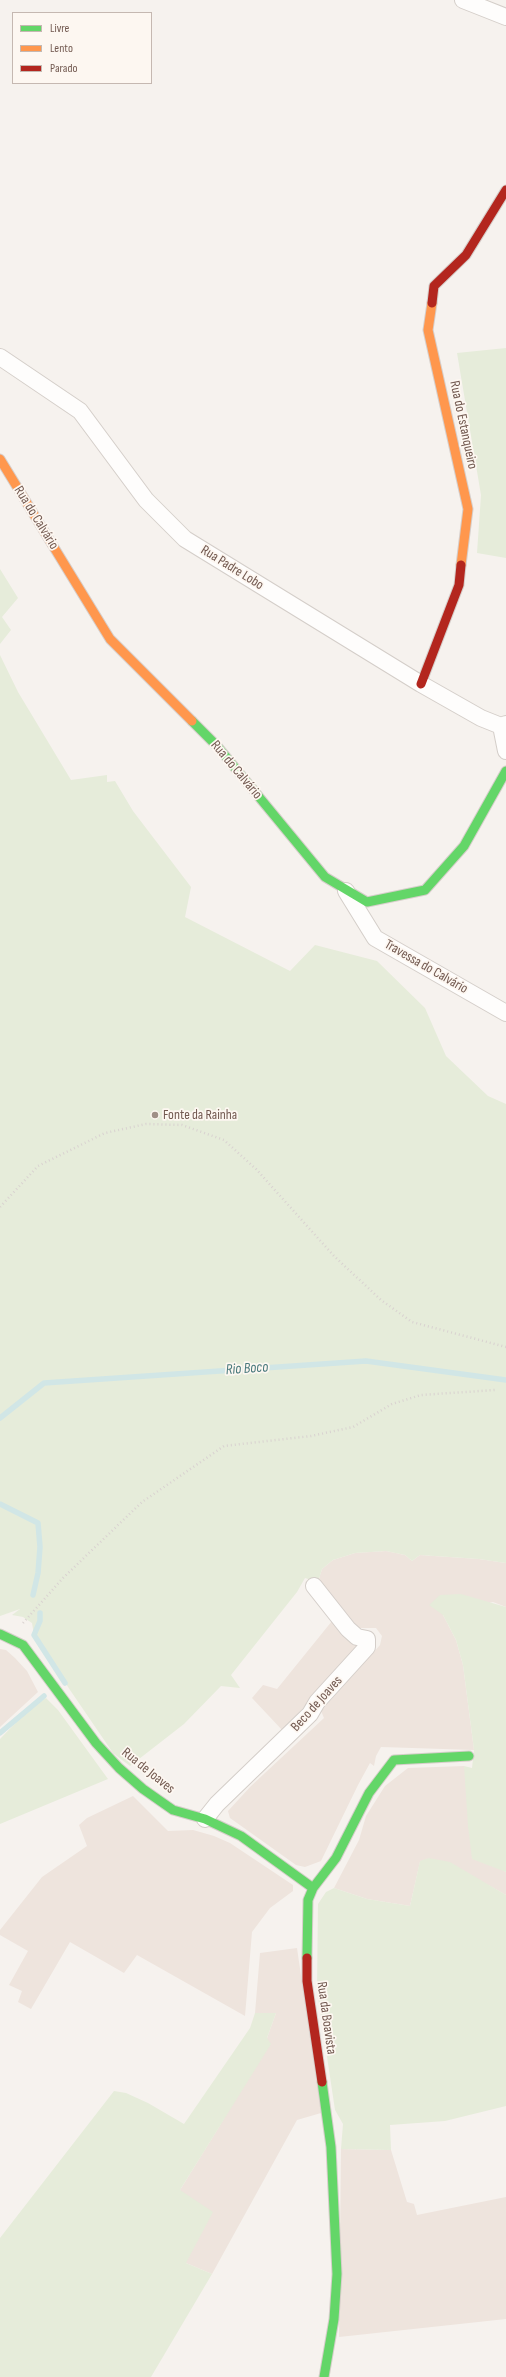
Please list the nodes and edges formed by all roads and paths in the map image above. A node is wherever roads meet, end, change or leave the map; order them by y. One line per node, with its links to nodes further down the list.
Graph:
1 (463, 0): 2 (street)
2 (506, 17)
3 (506, 190): 6 (street, Rua do Estanqueiro)
4 (0, 357): 6 (street, Rua Padre Lobo)
5 (0, 459): 10 (street, Rua do Calvário)
6 (421, 684): 7 (street, Rua Padre Lobo)
7 (504, 725): 8 (street)
8 (506, 751)
9 (506, 772): 10 (street, Rua do Calvário)
10 (345, 889): 11 (street, Travessa do Calvário)
11 (506, 1013)
12 (0, 1208): 13 (path)
13 (506, 1347)
14 (495, 1390): 17 (path)
15 (314, 1586): 19 (street, Beco de Joaves)
16 (0, 1634): 17 (street, Rua de Joaves)
17 (12, 1638): 19 (street, Rua de Joaves)
18 (469, 1756): 20 (street, Rua da Boavista)
19 (205, 1819): 20 (street, Rua de Joaves)
20 (313, 1888): 21 (street, Rua da Boavista)
21 (324, 2377)

